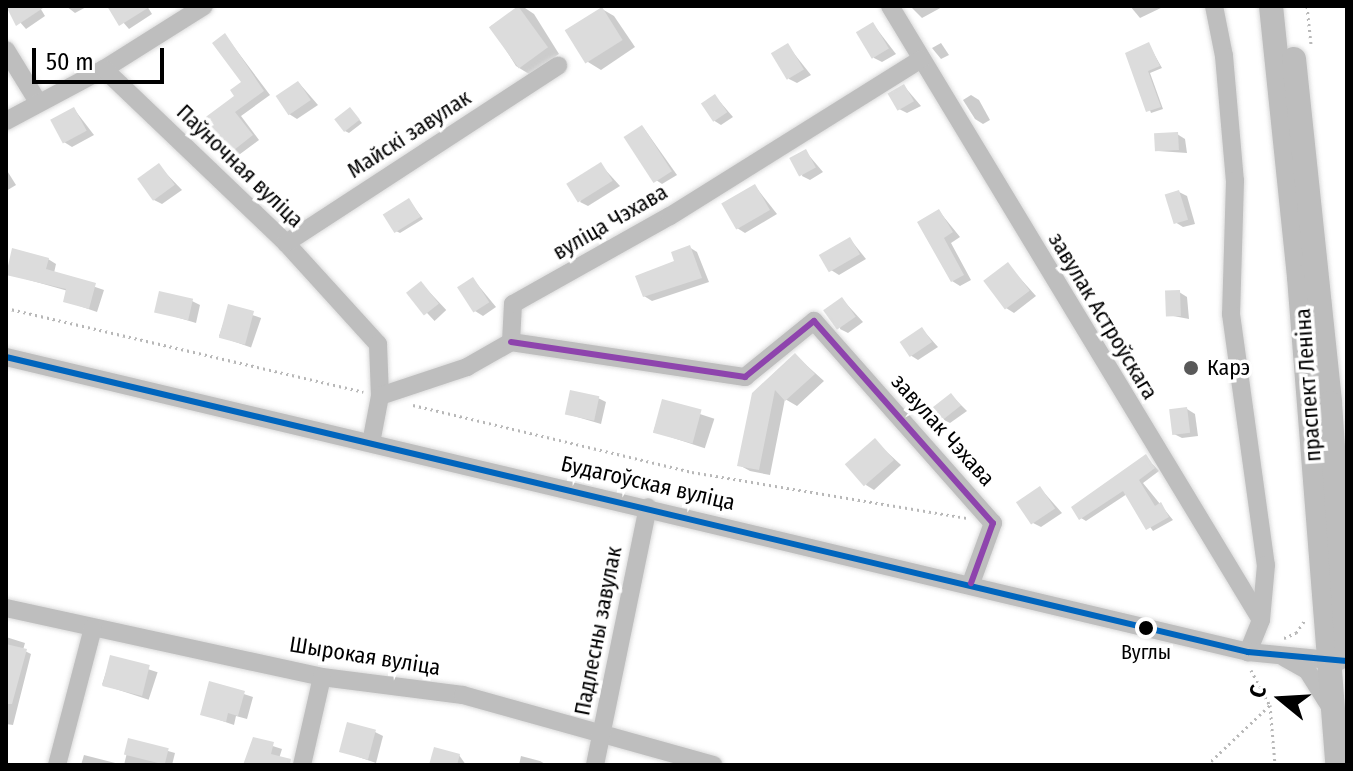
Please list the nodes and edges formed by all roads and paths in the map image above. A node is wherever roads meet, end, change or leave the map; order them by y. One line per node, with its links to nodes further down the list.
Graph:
1 (204, 6): 9 (street)
2 (890, 6): 7 (street, завулак Астроўскага)
3 (1214, 6): 23 (street)
4 (1271, 6): 22 (main road, праспект Леніна)
5 (1285, 6): 27 (main road, праспект Леніна)
6 (6, 50): 10 (street)
7 (921, 59): 14 (street, вуліца Чэхава); 23 (street, завулак Астроўскага)
8 (558, 66): 12 (street, Майскі завулак)
9 (104, 69): 10 (street); 12 (street, Паўночная вуліца)
10 (38, 102): 11 (street)
11 (6, 121)
12 (286, 243): 16 (street, Паўночная вуліца)
13 (6, 308): 16 (path)
14 (511, 342): 16 (street); 19 (street, завулак Чэхава)
15 (6, 357): 17 (street, Будагоўская вуліца)
16 (380, 396): 17 (street); 19 (path)
17 (371, 443): 18 (street, Будагоўская вуліца)
18 (648, 507): 20 (street, Будагоўская вуліца); 31 (street, Падлесны завулак)
19 (993, 523): 20 (street)
20 (971, 583): 25 (street, Будагоўская вуліца)
21 (6, 608): 24 (street, Шырокая вуліца)
22 (1316, 612): 25 (path); 26 (street); 27 (main road, праспект Леніна)
23 (1261, 620): 25 (street)
24 (93, 628): 28 (street, Шырокая вуліца); 32 (street)
25 (1251, 646): 26 (street, Будагоўская вуліца); 29 (path)
26 (1279, 655): 27 (street, Будагоўская вуліца); 30 (street, Будагоўская вуліца)
27 (1341, 659): 30 (main road, праспект Леніна)
28 (322, 677): 31 (street, Шырокая вуліца); 33 (street)
29 (1270, 705): 36 (path); 37 (path)
30 (1334, 717): 38 (main road, праспект Леніна)
31 (602, 731): 34 (street, Падлесны завулак); 35 (street, Шырокая вуліца)
32 (57, 765)
33 (302, 765)
34 (595, 765)
35 (713, 765)
36 (1207, 765)
37 (1275, 765)
38 (1337, 765)

